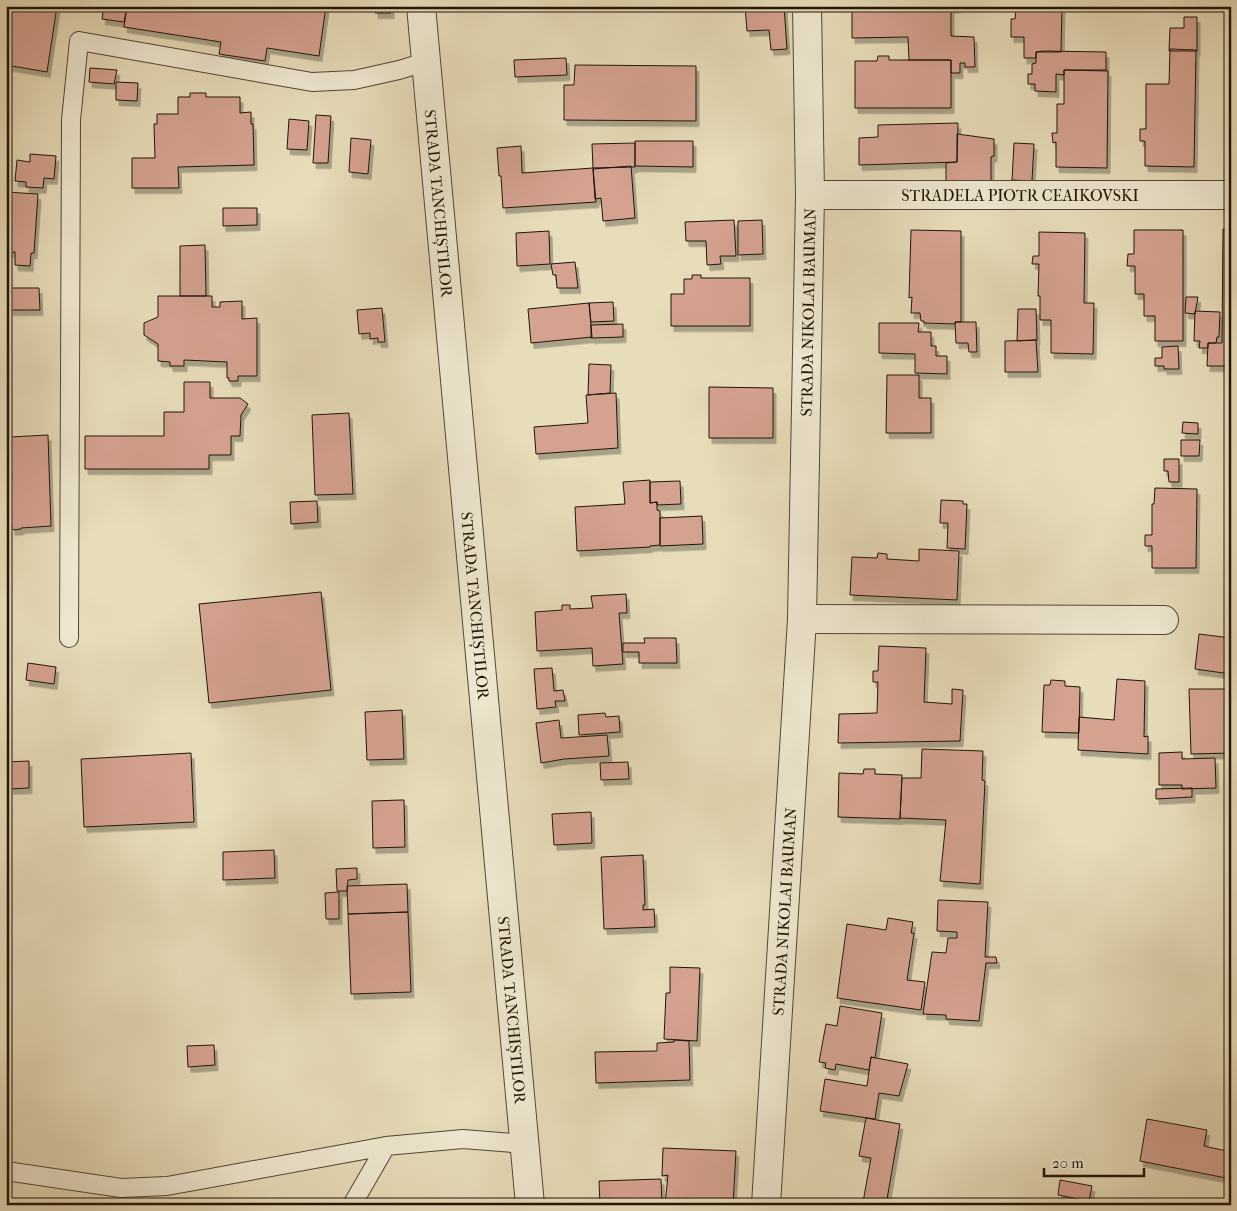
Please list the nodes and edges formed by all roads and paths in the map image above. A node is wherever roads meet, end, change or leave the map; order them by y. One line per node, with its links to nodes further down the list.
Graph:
1 (421, 6): 3 (street, STRADA TANCHIȘTILOR)
2 (807, 6): 4 (street, STRADA NIKOLAI BAUMAN)
3 (425, 62): 8 (lane); 9 (street, STRADA TANCHIȘTILOR)
4 (810, 195): 5 (street, STRADELA PIOTR CEAIKOVSKI); 6 (street, STRADA NIKOLAI BAUMAN)
5 (1231, 195)
6 (802, 619): 7 (street); 14 (street, STRADA NIKOLAI BAUMAN)
7 (1164, 620)
8 (68, 638)
9 (525, 1144): 10 (lane); 13 (street, STRADA TANCHIȘTILOR)
10 (386, 1146): 11 (lane); 12 (lane)
11 (6, 1171)
12 (352, 1205)
13 (530, 1205)
14 (766, 1205)

